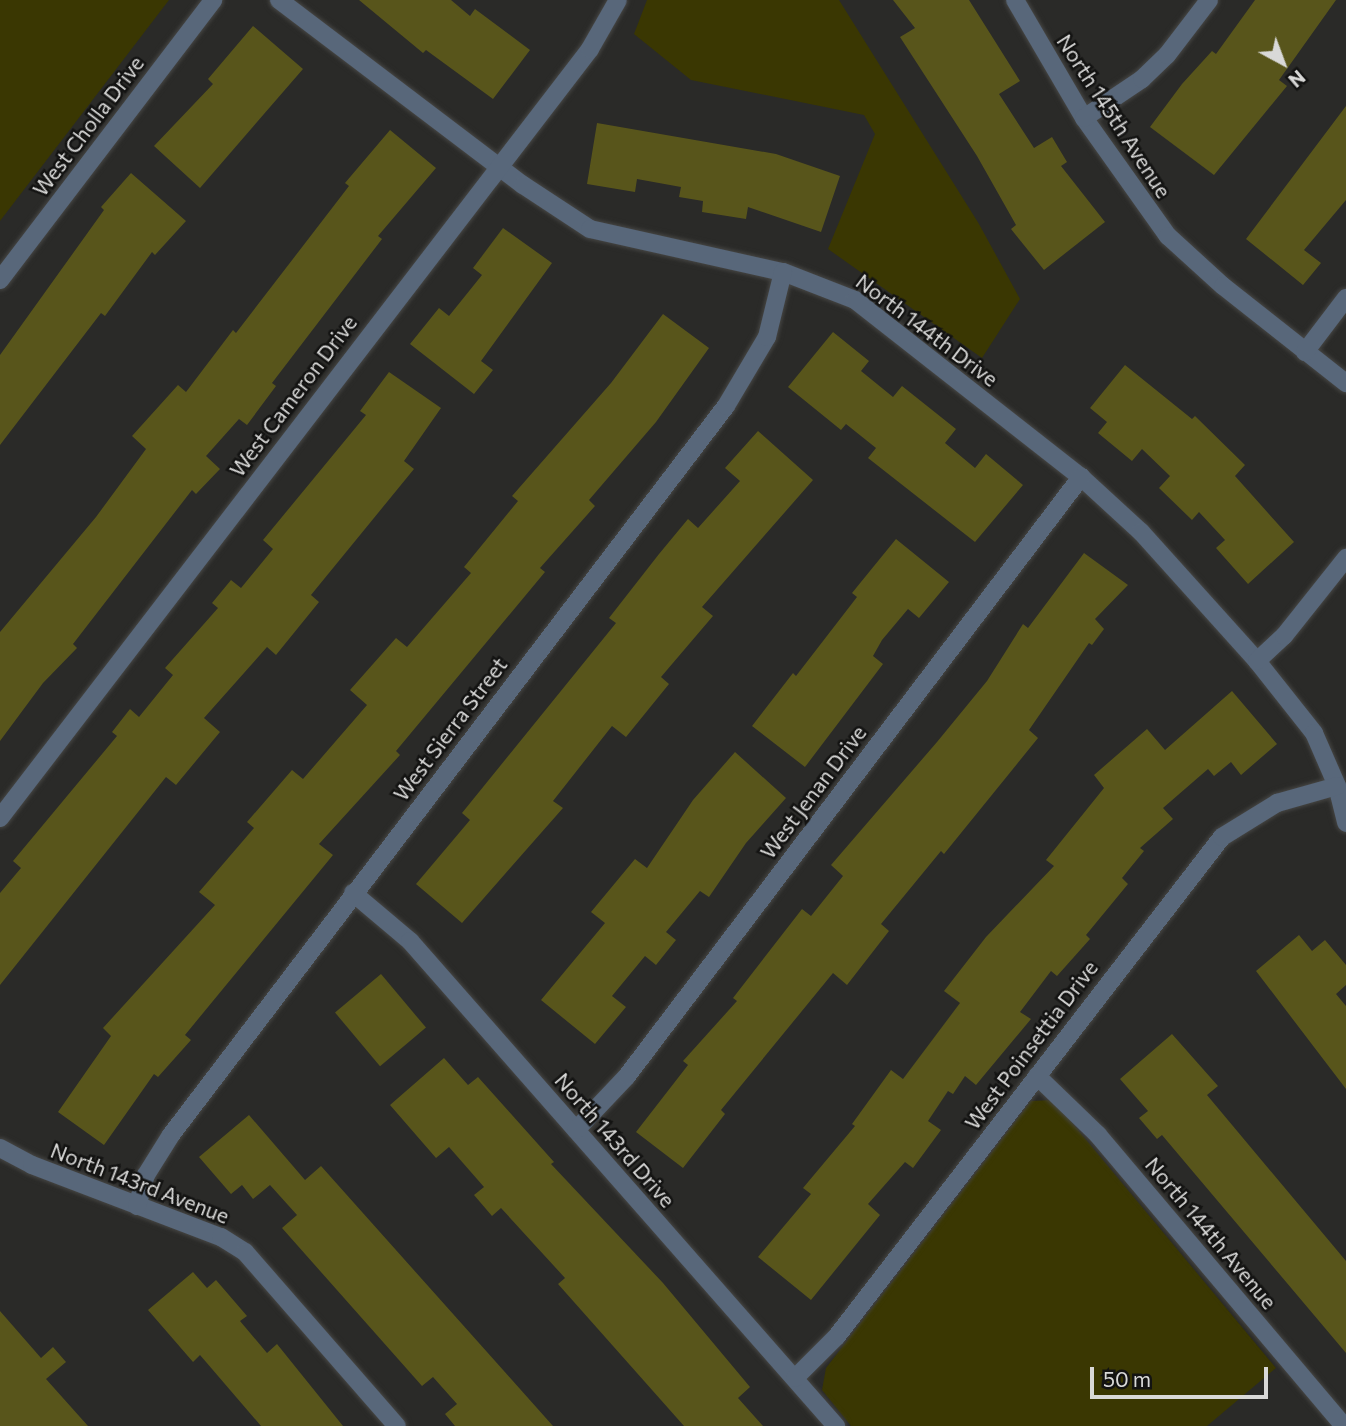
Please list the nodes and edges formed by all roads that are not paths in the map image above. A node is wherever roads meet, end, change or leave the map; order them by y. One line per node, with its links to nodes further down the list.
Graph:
1 (213, 0): 9 (street, West Cholla Drive)
2 (279, 0): 7 (street, North 144th Drive)
3 (618, 0): 7 (street, West Cameron Drive)
4 (1015, 0): 6 (street, North 145th Avenue)
5 (1209, 0): 6 (street)
6 (1084, 118): 11 (street, North 145th Avenue)
7 (499, 167): 8 (street, North 144th Drive); 17 (street, West Cameron Drive)
8 (783, 272): 13 (street, North 144th Drive); 19 (street, West Sierra Street)
9 (0, 280)
10 (1346, 298): 11 (street)
11 (1305, 352): 12 (street, North 145th Avenue)
12 (1346, 383)
13 (1081, 477): 15 (street, North 144th Drive); 21 (street, West Jenan Drive)
14 (1346, 558): 15 (street)
15 (1257, 662): 16 (street, North 144th Drive)
16 (1337, 786): 18 (street, North 144th Drive); 20 (street, West Poinsettia Drive)
17 (0, 818)
18 (1346, 823)
19 (353, 893): 21 (street, North 143rd Drive); 23 (street, West Sierra Street)
20 (1037, 1076): 24 (street, West Poinsettia Drive); 27 (street, North 144th Avenue)
21 (576, 1130): 24 (street, North 143rd Drive)
22 (0, 1148): 23 (street, North 143rd Avenue)
23 (137, 1206): 25 (street, North 143rd Avenue)
24 (795, 1378): 26 (street, North 143rd Drive)
25 (397, 1426)
26 (836, 1426)
27 (1344, 1426)

